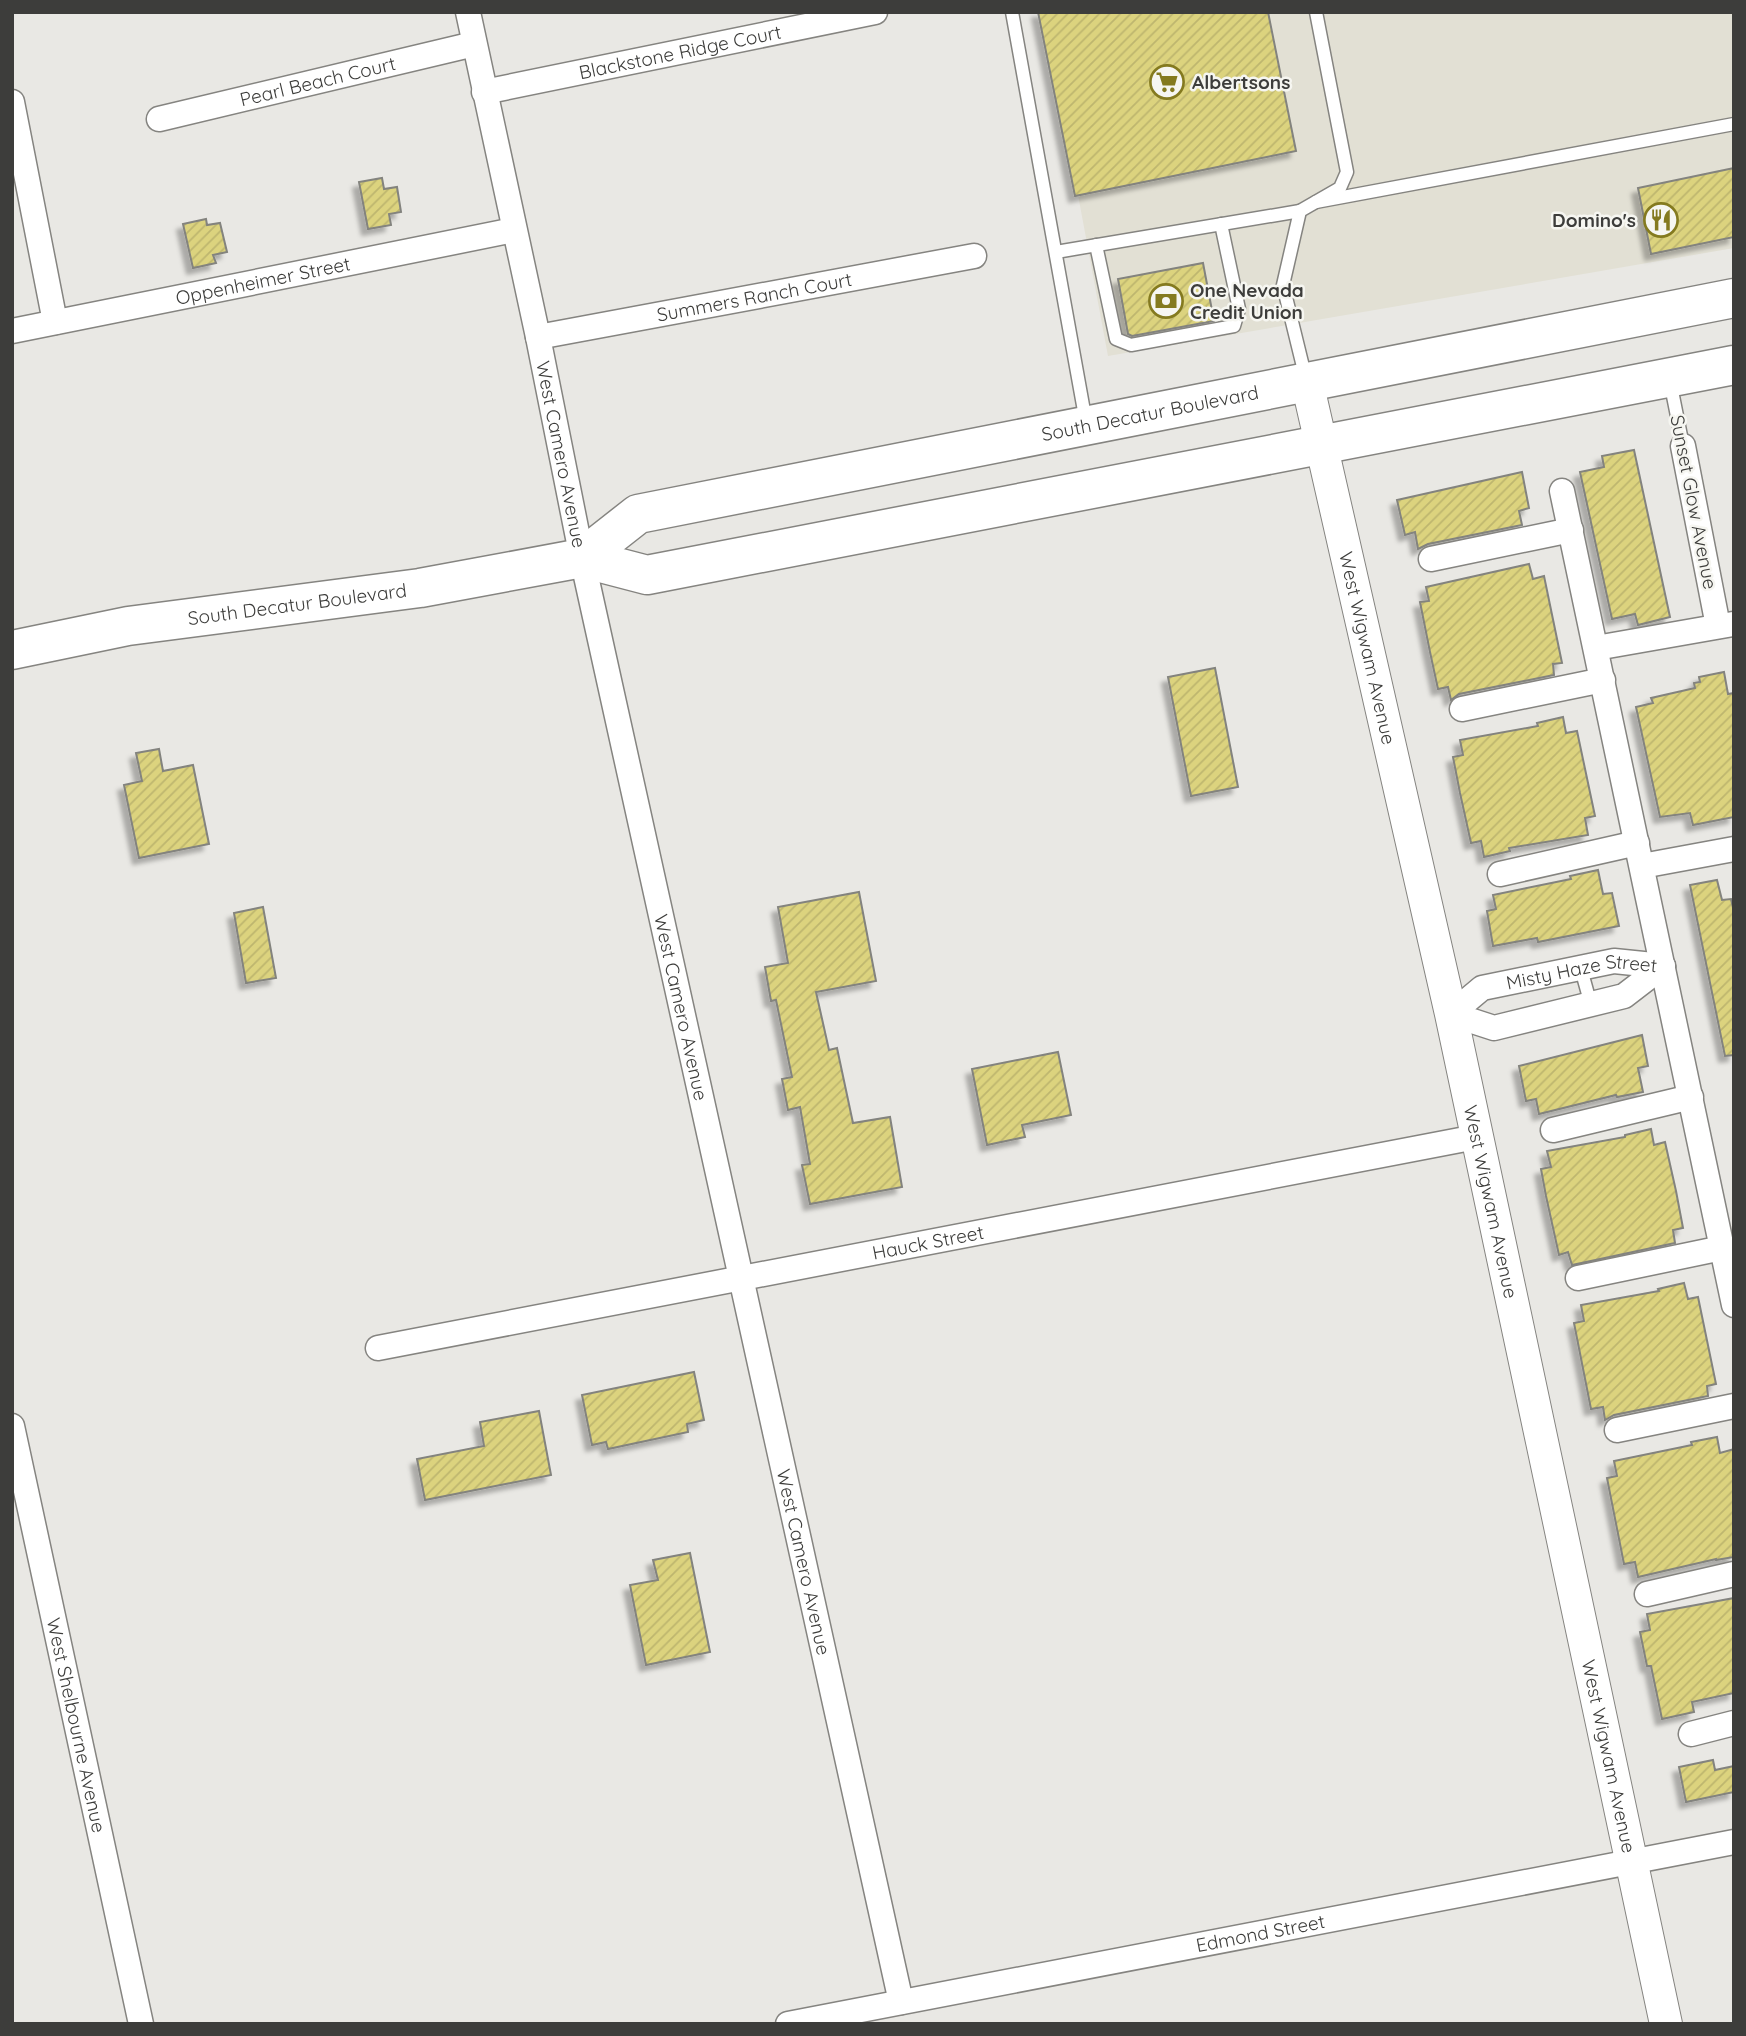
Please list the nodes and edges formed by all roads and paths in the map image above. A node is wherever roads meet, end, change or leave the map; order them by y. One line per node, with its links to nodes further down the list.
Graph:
1 (467, 12): 5 (street, West Camero Avenue)
2 (875, 12): 6 (street, Blackstone Ridge Court)
3 (1012, 12): 16 (lane)
4 (1316, 12): 11 (lane)
5 (474, 44): 6 (street, West Camero Avenue); 8 (street, Pearl Beach Court)
6 (484, 92): 14 (street, West Camero Avenue)
7 (12, 102): 10 (street)
8 (159, 119)
9 (1734, 124): 11 (lane)
10 (18, 158): 19 (street)
11 (1316, 202): 12 (lane)
12 (1300, 211): 13 (lane); 24 (lane)
13 (1221, 224): 15 (lane); 15 (lane)
14 (514, 230): 19 (street, Oppenheimer Street); 21 (street, West Camero Avenue)
15 (1096, 245): 16 (lane)
16 (1056, 252): 25 (lane)
17 (974, 257): 21 (street, Summers Ranch Court)
18 (1734, 298): 24 (main road, South Decatur Boulevard)
19 (55, 322): 20 (street, Oppenheimer Street)
20 (12, 331)
21 (538, 337): 30 (street, West Camero Avenue)
22 (1734, 365): 23 (main road, South Decatur Boulevard)
23 (1670, 378): 26 (main road, South Decatur Boulevard); 27 (lane, Sunset Glow Avenue)
24 (1307, 382): 25 (main road, South Decatur Boulevard); 26 (street, West Wigwam Avenue)
25 (1087, 426): 30 (main road, South Decatur Boulevard)
26 (1321, 445): 30 (main road, South Decatur Boulevard); 43 (street, West Wigwam Avenue)
27 (1683, 446): 32 (street, Sunset Glow Avenue)
28 (1562, 491): 29 (street)
29 (1571, 530): 31 (street); 33 (street)
30 (582, 558): 34 (main road, South Decatur Boulevard); 48 (street, West Camero Avenue)
31 (1431, 559)
32 (1726, 625): 33 (street)
33 (1596, 649): 35 (street)
34 (12, 650)
35 (1603, 680): 36 (street); 38 (street)
36 (1462, 709)
37 (1734, 849): 38 (street)
38 (1640, 855): 39 (street); 40 (street)
39 (1500, 874)
40 (1663, 966): 41 (street, Misty Haze Street); 42 (street, Misty Haze Street); 44 (street)
41 (1581, 969): 42 (lane); 43 (street, Misty Haze Street)
42 (1591, 1005): 43 (street, Misty Haze Street)
43 (1451, 1014): 46 (street, West Wigwam Avenue)
44 (1691, 1097): 45 (street); 47 (street)
45 (1553, 1130)
46 (1476, 1137): 48 (street, Hauck Street); 60 (street, West Wigwam Avenue)
47 (1722, 1248): 49 (street); 50 (street)
48 (742, 1278): 51 (street, Hauck Street); 61 (street, West Camero Avenue)
49 (1578, 1278)
50 (1732, 1291)
51 (378, 1348)
52 (1734, 1406): 54 (street)
53 (12, 1426): 62 (street, West Shelbourne Avenue)
54 (1617, 1430)
55 (1734, 1574): 56 (street)
56 (1647, 1594)
57 (1734, 1723): 58 (street)
58 (1691, 1734)
59 (1734, 1842): 60 (street, Edmond Street)
60 (1632, 1862): 61 (street, Edmond Street); 64 (street, West Wigwam Avenue)
61 (901, 2003): 63 (street, Edmond Street)
62 (141, 2024)
63 (788, 2024)
64 (1666, 2024)

